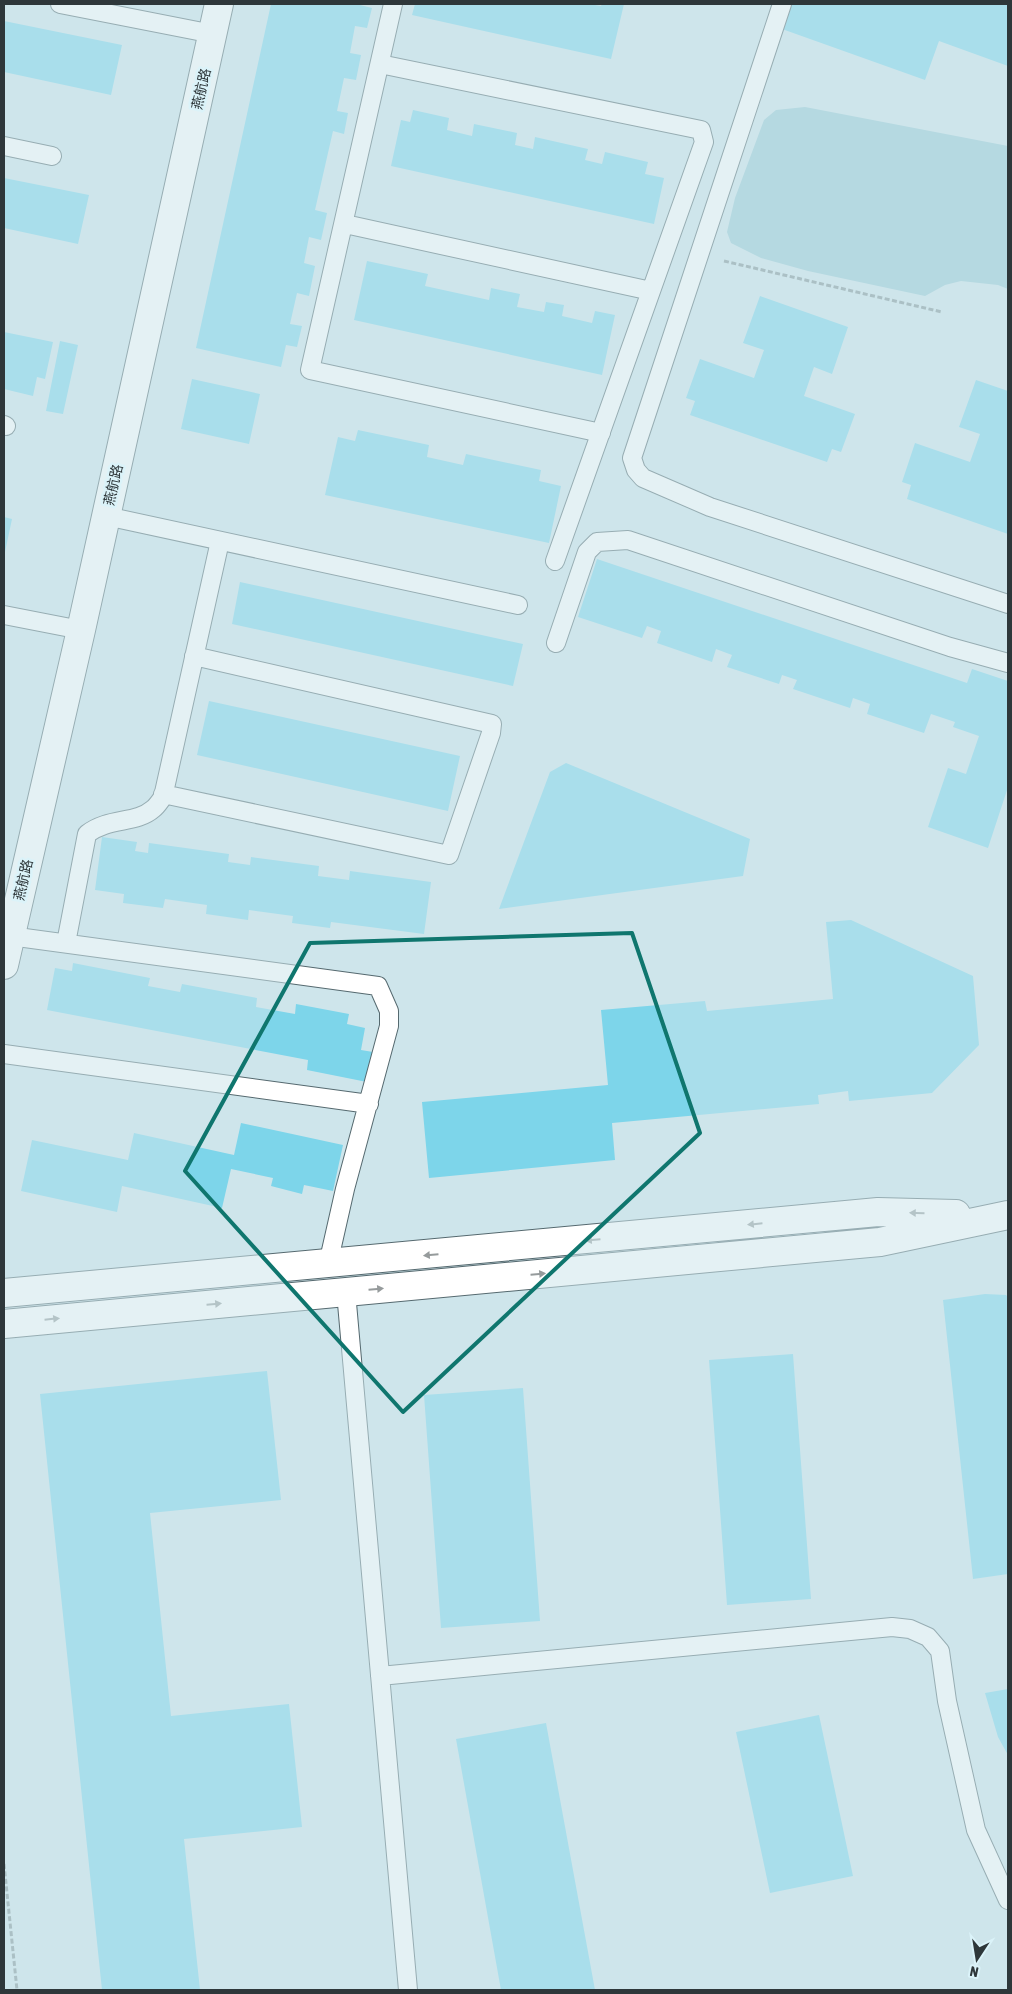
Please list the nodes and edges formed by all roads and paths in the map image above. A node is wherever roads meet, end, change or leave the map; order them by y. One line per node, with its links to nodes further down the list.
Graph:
1 (60, 4): 5 (lane)
2 (220, 4): 5 (street, 燕航路)
3 (393, 4): 6 (lane)
4 (782, 4): 10 (lane)
5 (213, 34): 14 (street, 燕航路)
6 (380, 64): 9 (lane); 11 (lane)
7 (4, 146): 8 (lane)
8 (52, 156)
9 (345, 224): 11 (lane); 13 (lane)
10 (699, 255): 12 (path); 17 (lane)
11 (651, 291): 13 (lane)
12 (942, 312)
13 (601, 433): 16 (lane)
14 (106, 516): 15 (lane); 20 (street, 燕航路)
15 (220, 541): 18 (lane); 22 (lane)
16 (555, 561)
17 (1008, 604)
18 (518, 606)
19 (4, 614): 20 (lane)
20 (81, 630): 25 (street, 燕航路)
21 (556, 643): 23 (lane)
22 (194, 656): 24 (lane); 24 (lane)
23 (1008, 663)
24 (163, 794): 26 (lane)
25 (10, 936): 26 (lane); 27 (street, 燕航路)
26 (66, 943): 29 (lane)
27 (4, 965)
28 (4, 1054): 29 (lane)
29 (369, 1104): 31 (lane)
30 (1004, 1215): 31 (street, one-way to 31); 32 (street, one-way to 30)
31 (328, 1264): 33 (street)
32 (346, 1292): 34 (street, one-way to 32); 35 (lane)
33 (4, 1293)
34 (4, 1324)
35 (380, 1676): 37 (lane); 39 (lane)
36 (4, 1864): 38 (path)
37 (1008, 1900)
38 (17, 1990)
39 (408, 1990)

